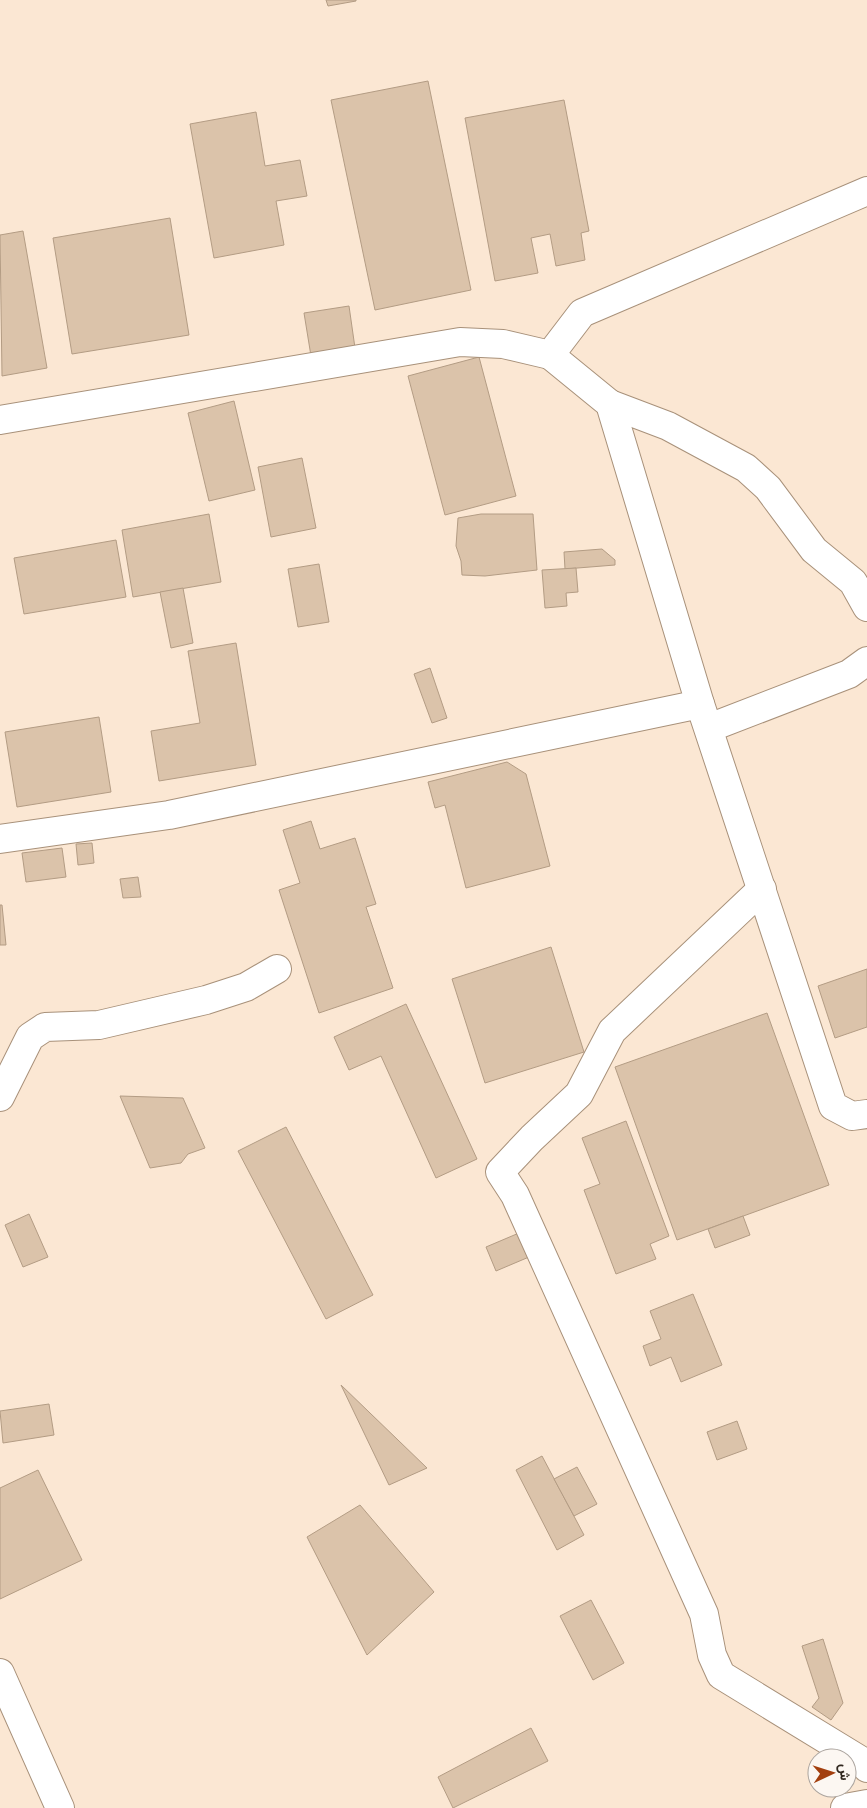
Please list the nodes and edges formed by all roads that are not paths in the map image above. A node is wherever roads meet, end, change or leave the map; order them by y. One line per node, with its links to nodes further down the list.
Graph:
1 (867, 191): 2 (street)
2 (550, 355): 3 (street); 4 (street)
3 (610, 404): 5 (street); 7 (street)
4 (0, 420)
5 (867, 607)
6 (867, 661): 7 (street)
7 (705, 716): 8 (street); 9 (street)
8 (0, 839)
9 (762, 889): 12 (street); 14 (street)
10 (277, 969): 11 (street)
11 (0, 1097)
12 (867, 1114)
13 (0, 1673): 16 (street)
14 (867, 1768)
15 (867, 1804): 17 (street)
16 (60, 1808)
17 (845, 1808)

